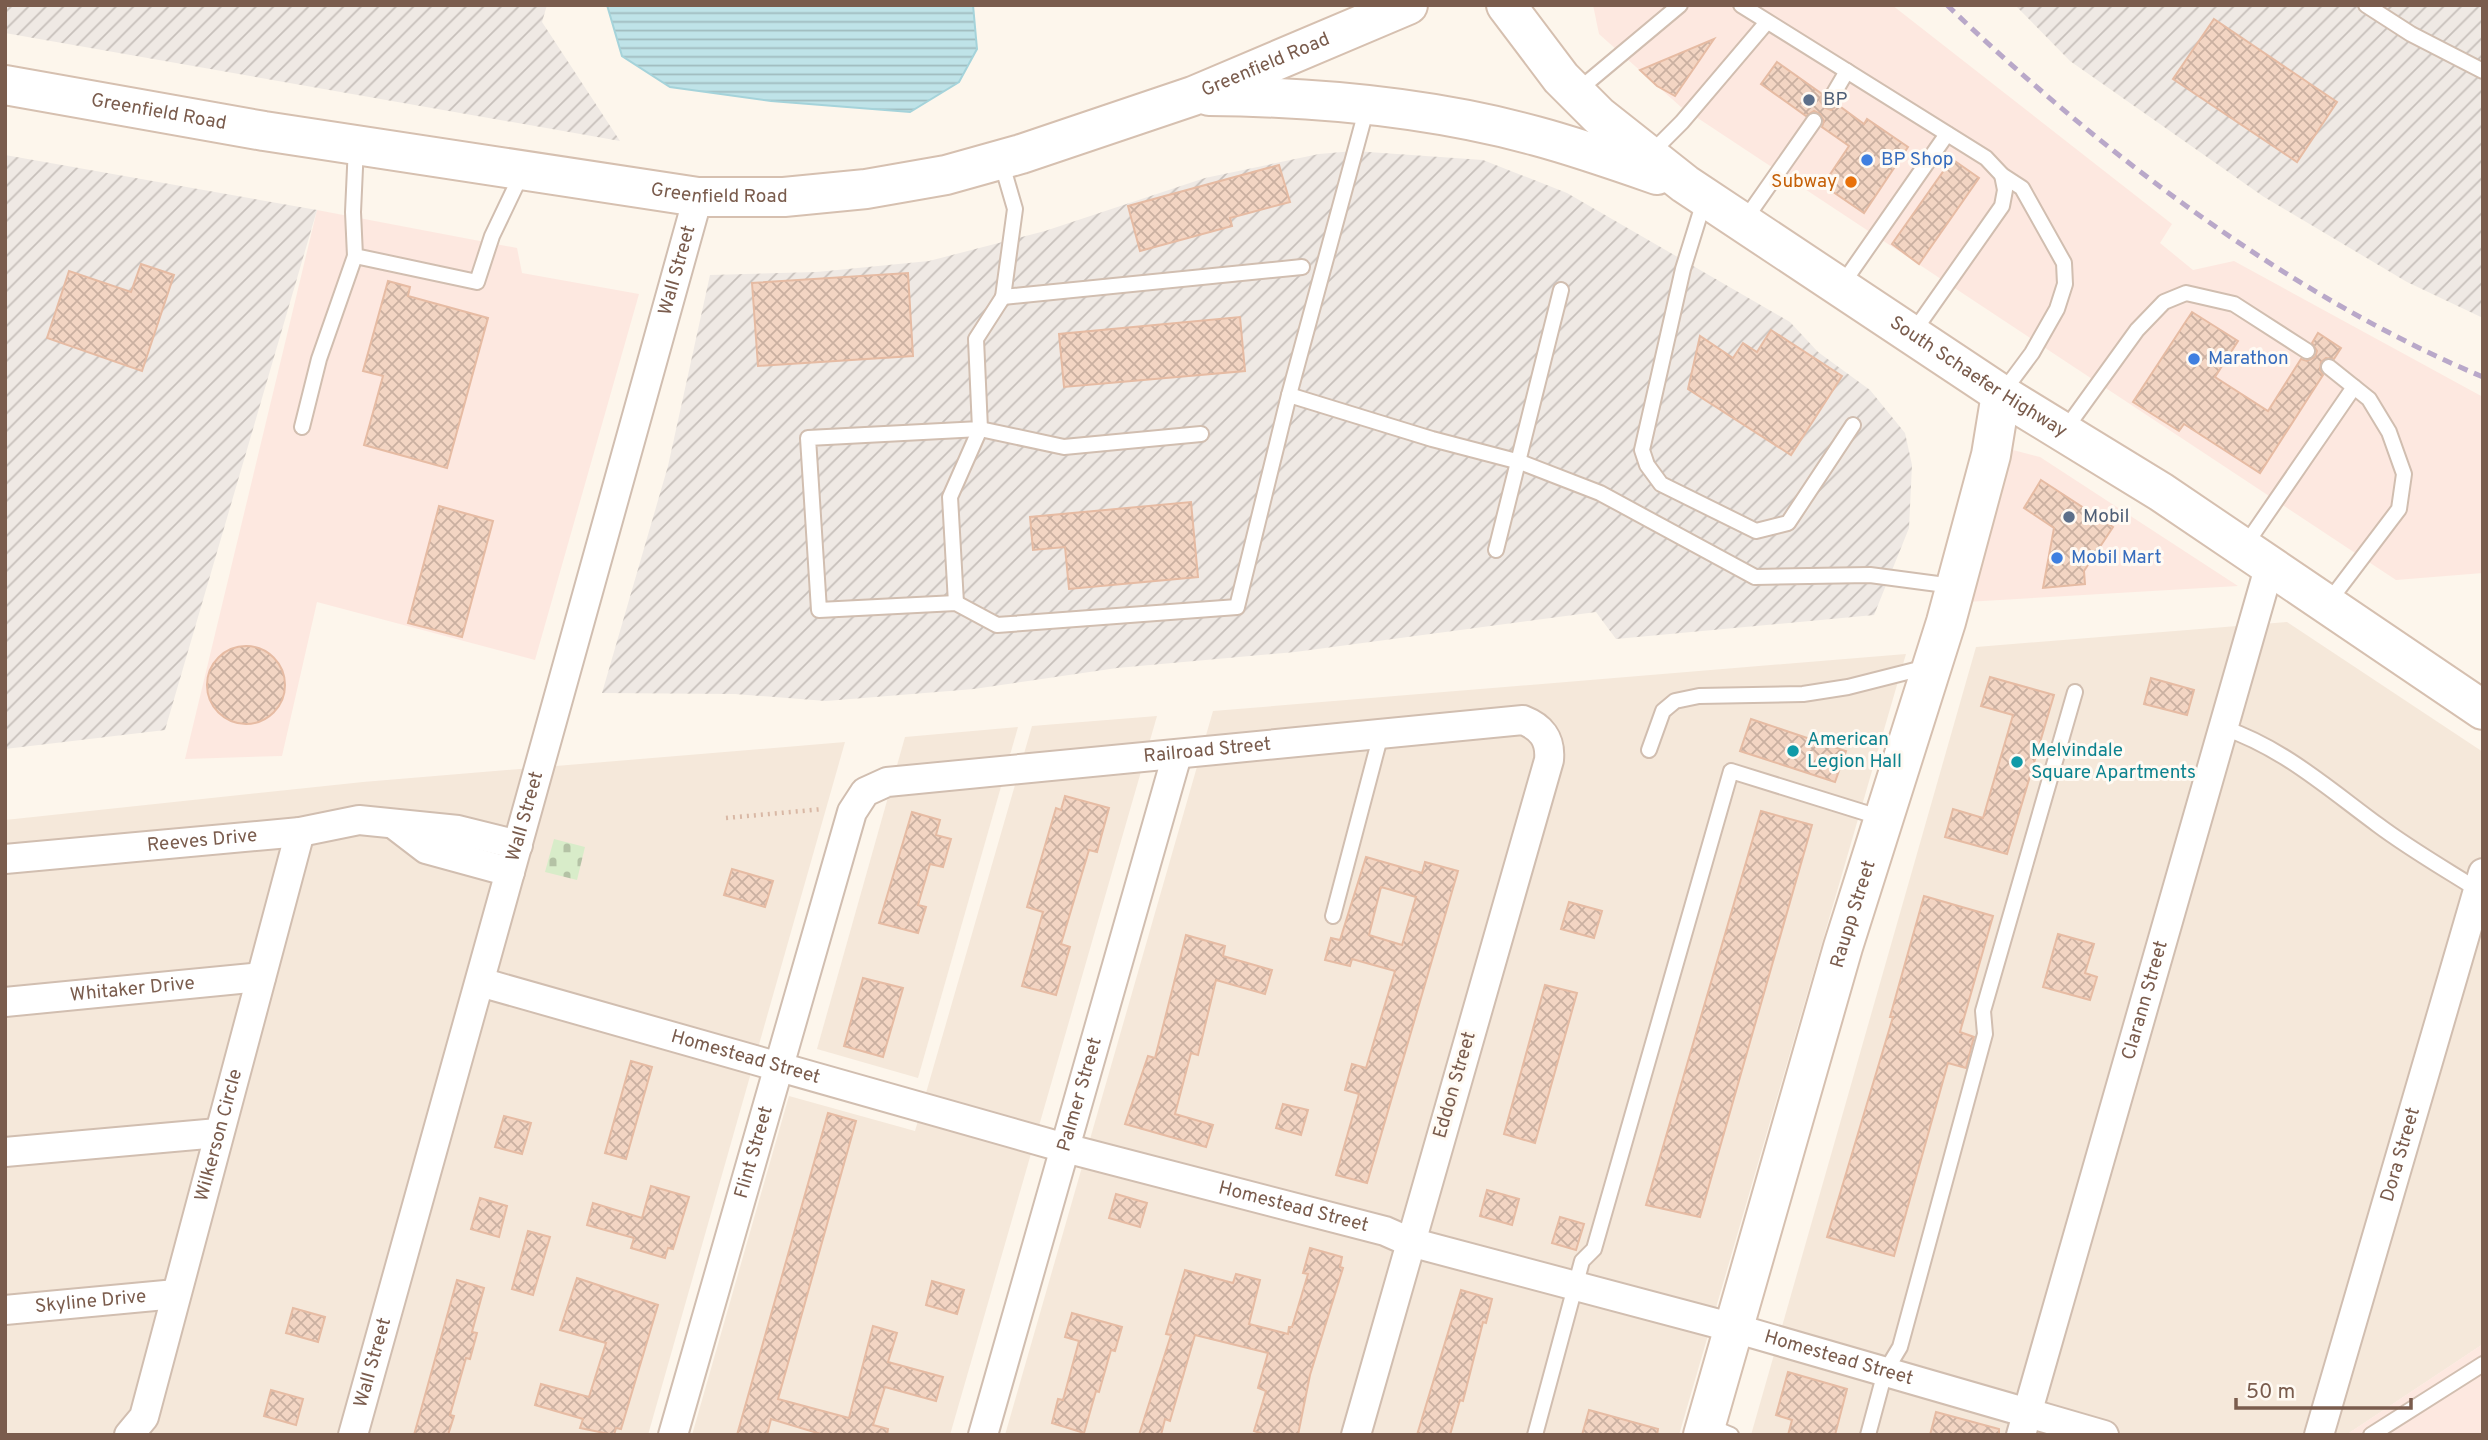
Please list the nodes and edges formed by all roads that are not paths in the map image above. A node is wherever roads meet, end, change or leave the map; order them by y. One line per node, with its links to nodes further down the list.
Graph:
1 (1408, 5): 11 (main road, Greenfield Road)
2 (1506, 5): 10 (main road, South Schaefer Highway)
3 (1680, 5): 10 (lane)
4 (1741, 5): 6 (lane)
5 (2366, 5): 8 (lane)
6 (1767, 22): 7 (lane); 17 (lane)
7 (1847, 71): 12 (lane); 15 (lane)
8 (2483, 71)
9 (5, 85): 16 (main road, Greenfield Road)
10 (1576, 92): 17 (main road, South Schaefer Highway)
11 (1193, 96): 13 (main road); 18 (main road, Greenfield Road)
12 (1829, 100)
13 (1367, 106): 21 (main road); 34 (lane)
14 (1814, 121): 23 (lane)
15 (1947, 134): 20 (lane); 26 (lane)
16 (356, 145): 19 (main road, Greenfield Road); 24 (lane)
17 (1648, 156): 21 (main road, South Schaefer Highway)
18 (1001, 160): 22 (main road, Greenfield Road); 28 (lane)
19 (523, 171): 22 (main road, Greenfield Road); 24 (lane)
20 (2002, 175): 29 (lane); 33 (lane)
21 (1695, 191): 23 (main road, South Schaefer Highway); 35 (lane)
22 (698, 197): 58 (street, Wall Street)
23 (1743, 222): 26 (main road, South Schaefer Highway)
24 (355, 256): 36 (lane)
25 (1302, 267): 28 (lane)
26 (1840, 287): 29 (main road, South Schaefer Highway)
27 (1561, 290): 40 (lane)
28 (1003, 297): 37 (lane)
29 (1911, 335): 33 (main road, South Schaefer Highway)
30 (2307, 351): 38 (lane)
31 (2329, 367): 32 (lane)
32 (2354, 387): 42 (lane); 45 (lane)
33 (2001, 394): 38 (main road, South Schaefer Highway); 43 (main road, Raupp Street)
34 (1289, 395): 40 (lane); 44 (lane)
35 (1853, 425)
36 (302, 427)
37 (980, 429): 39 (lane); 44 (lane); 44 (lane)
38 (2063, 432): 42 (main road, South Schaefer Highway)
39 (1201, 433)
40 (1520, 462): 41 (lane); 43 (lane)
41 (1496, 550)
42 (2256, 558): 45 (main road, South Schaefer Highway); 49 (street, Clarann Street)
43 (1955, 586): 46 (main road, Raupp Street)
44 (956, 603)
45 (2326, 605): 48 (main road, South Schaefer Highway)
46 (1932, 666): 52 (lane); 55 (main road, Raupp Street)
47 (2075, 692): 76 (lane)
48 (2483, 710)
49 (2224, 728): 61 (lane); 77 (street, Clarann Street)
50 (1381, 734): 51 (street, Railroad Street); 53 (street, Railroad Street); 62 (lane)
51 (1545, 736): 70 (street, Eddon Street)
52 (1649, 750)
53 (1177, 755): 54 (street, Railroad Street); 68 (street, Palmer Street)
54 (865, 792): 66 (street, Flint Street)
55 (1884, 818): 71 (lane); 74 (main road, Raupp Street)
56 (396, 826): 57 (street, Reeves Drive); 58 (street, Reeves Drive); 60 (street, Reeves Drive)
57 (300, 832): 59 (street, Reeves Drive); 63 (street, Wilkerson Circle)
58 (518, 845): 60 (street, Wall Street)
59 (5, 859)
60 (510, 872): 64 (street, Wall Street)
61 (2480, 882): 87 (street, Dora Street)
62 (1333, 916)
63 (261, 978): 65 (street, Whitaker Drive); 67 (street, Wilkerson Circle)
64 (480, 982): 66 (street, Homestead Street); 80 (street, Wall Street)
65 (5, 1002)
66 (778, 1068): 68 (street, Homestead Street); 81 (street, Flint Street)
67 (218, 1133): 69 (street); 72 (street, Wilkerson Circle)
68 (1065, 1148): 70 (street, Homestead Street); 82 (street, Palmer Street)
69 (5, 1153)
70 (1410, 1242): 71 (street, Homestead Street); 83 (street, Eddon Street)
71 (1575, 1286): 74 (street, Homestead Street); 84 (lane)
72 (176, 1294): 73 (street, Skyline Drive); 79 (street, Wilkerson Circle)
73 (5, 1310)
74 (1734, 1328): 76 (street, Homestead Street); 78 (main road, Raupp Street)
75 (2483, 1364): 88 (lane)
76 (1885, 1371): 77 (street, Homestead Street); 85 (lane)
77 (2024, 1424): 86 (street, Homestead Street)
78 (1713, 1431)
79 (129, 1435)
80 (353, 1435)
81 (673, 1435)
82 (983, 1435)
83 (1356, 1435)
84 (1535, 1435)
85 (1868, 1435)
86 (2104, 1435)
87 (2319, 1435)
88 (2371, 1435)

